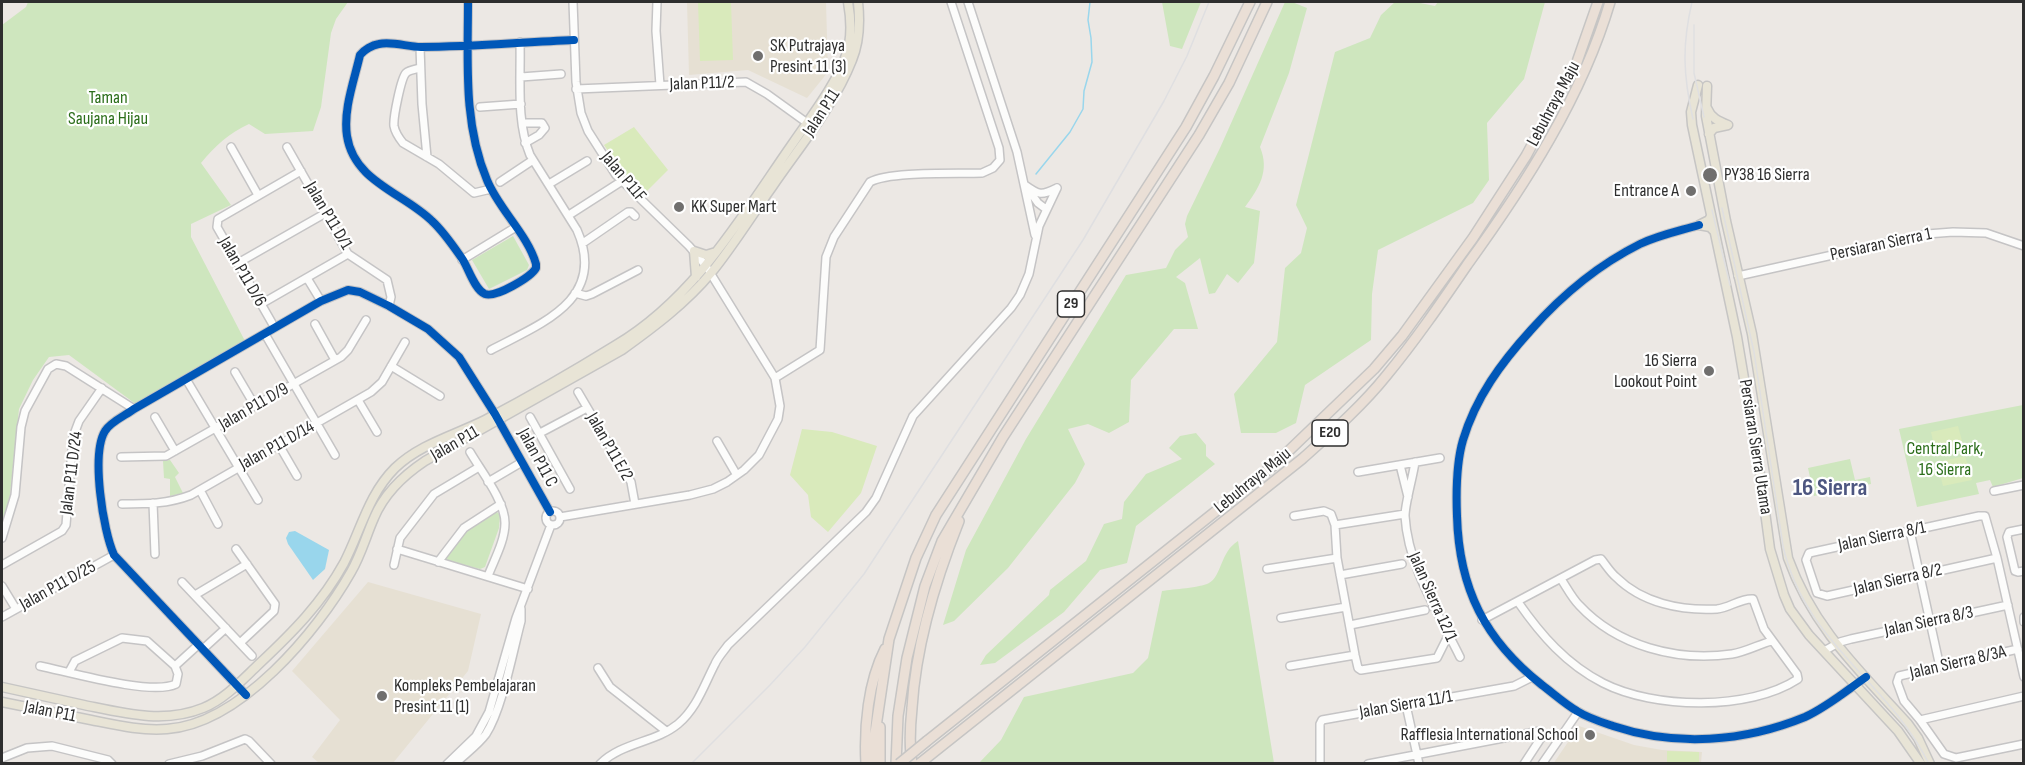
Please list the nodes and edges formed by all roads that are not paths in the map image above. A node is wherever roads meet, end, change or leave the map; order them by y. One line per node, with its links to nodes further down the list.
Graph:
1 (468, 2): 15 (street)
2 (573, 2): 13 (street, Jalan P11F)
3 (657, 2): 21 (street)
4 (848, 2): 27 (main road, Jalan P11)
5 (858, 2): 27 (main road, Jalan P11)
6 (951, 2): 76 (street)
7 (968, 2): 39 (street)
8 (1244, 2): 17 (highway)
9 (1250, 2): 17 (highway, 29)
10 (1267, 2): 113 (highway, 29)
11 (1598, 2): 215 (highway, Lebuhraya Maju / E20, bridge)
12 (1610, 2): 204 (highway, Lebuhraya Maju / E20)
13 (574, 40): 14 (street); 22 (street, Jalan P11F)
14 (520, 42): 15 (street); 20 (street)
15 (468, 45): 16 (street); 40 (street)
16 (420, 47): 18 (street); 56 (street)
17 (1224, 57): 169 (highway, 29)
18 (420, 69): 32 (street); 32 (street)
19 (561, 74): 20 (street)
20 (520, 77): 23 (street)
21 (660, 85): 22 (street, Jalan P11/2); 27 (street, Jalan P11/2)
22 (576, 89): 37 (street, Jalan P11F)
23 (521, 104): 24 (street); 26 (street)
24 (480, 107)
25 (1706, 108): 28 (main road, Persiaran Sierra Utama); 28 (main road); 46 (main road, Persiaran Sierra Utama)
26 (522, 123): 29 (street); 29 (street)
27 (810, 125): 54 (main road, Jalan P11); 58 (main road, Jalan P11)
28 (1710, 134): 60 (main road, Persiaran Sierra Utama)
29 (525, 143): 33 (street)
30 (231, 147): 41 (street)
31 (287, 147): 35 (street, Jalan P11 D/1)
32 (427, 157): 40 (street)
33 (533, 160): 36 (street); 38 (street)
34 (587, 160): 38 (street)
35 (301, 171): 41 (street); 43 (street, Jalan P11 D/1)
36 (500, 182)
37 (622, 182): 44 (street); 53 (street, Jalan P11F)
38 (549, 184): 44 (street)
39 (1025, 185): 42 (street); 42 (street); 50 (street)
40 (491, 189): 48 (street)
41 (258, 195): 57 (street, Jalan P11 D/6)
42 (1046, 209): 50 (street)
43 (324, 214): 55 (street, Jalan P11 D/1); 57 (street)
44 (569, 215): 51 (street)
45 (635, 216): 51 (street)
46 (1711, 216): 47 (main road); 49 (main road, Persiaran Sierra Utama)
47 (1699, 225): 49 (main road); 163 (street)
48 (516, 227): 56 (street); 56 (street)
49 (1714, 231): 175 (main road, Persiaran Sierra Utama)
50 (1036, 238): 199 (street)
51 (583, 243): 63 (street)
52 (2024, 246): 60 (street, Persiaran Sierra 1)
53 (694, 251): 54 (main road); 58 (street, Jalan P11F); 61 (main road)
54 (716, 252): 58 (main road, Jalan P11)
55 (348, 254): 62 (street); 66 (street, Jalan P11 D/1)
56 (462, 260)
57 (238, 263): 65 (street, Jalan P11 D/6)
58 (709, 269): 61 (main road, Jalan P11); 76 (street, Jalan P11F); 87 (main road, Jalan P11)
59 (638, 270): 63 (street)
60 (1738, 276): 172 (main road, Persiaran Sierra Utama)
61 (696, 277): 87 (main road, Jalan P11)
62 (307, 278): 64 (street); 65 (street)
63 (575, 293): 72 (street)
64 (321, 301): 66 (street, Jalan P11 C); 70 (street, Jalan P11 C)
65 (261, 304): 68 (street, Jalan P11 D/6)
66 (389, 306): 87 (street, Jalan P11 C)
67 (366, 320): 73 (street, Jalan P11 D/9)
68 (272, 324)
69 (315, 324): 73 (street)
70 (265, 334): 77 (street, Jalan P11 C); 78 (street)
71 (405, 342): 74 (street, Jalan P11 D/14)
72 (490, 350)
73 (336, 360): 78 (street, Jalan P11 D/9)
74 (391, 366): 81 (street); 82 (street, Jalan P11 D/14)
75 (236, 372): 83 (street)
76 (775, 378): 94 (street)
77 (186, 379): 84 (street, Jalan P11 C); 90 (street)
78 (295, 383): 83 (street, Jalan P11 D/9); 89 (street)
79 (102, 388): 84 (street); 131 (street); 141 (street, Jalan P11 D/24)
80 (578, 392): 85 (street, Jalan P11 E/2)
81 (440, 396)
82 (358, 400): 89 (street, Jalan P11 D/14); 91 (street)
83 (255, 406): 90 (street, Jalan P11 D/9)
84 (134, 408): 135 (street, Jalan P11 C)
85 (587, 408): 92 (street); 121 (street, Jalan P11 E/2)
86 (155, 417): 96 (street)
87 (496, 417): 101 (street, Jalan P11 C); 188 (main road, Jalan P11); 192 (main road, Jalan P11)
88 (530, 417): 92 (street)
89 (317, 424): 95 (street, Jalan P11 D/14); 98 (street)
90 (216, 428): 96 (street, Jalan P11 D/9); 104 (street)
91 (377, 432)
92 (540, 433): 111 (street)
93 (717, 441): 106 (street)
94 (765, 443): 106 (street); 115 (street)
95 (279, 445): 104 (street, Jalan P11 D/14); 108 (street)
96 (175, 451): 99 (street, Jalan P11 D/9)
97 (470, 452): 105 (street)
98 (335, 455)
99 (121, 458)
100 (1440, 458): 102 (street)
101 (522, 462): 109 (street); 122 (street, Jalan P11 C)
102 (1415, 462): 103 (street); 117 (street, Jalan Sierra 12/1)
103 (1400, 465): 107 (street); 117 (street)
104 (239, 467): 112 (street, Jalan P11 D/14); 116 (street)
105 (479, 467): 109 (street); 133 (street)
106 (735, 472): 115 (street)
107 (1358, 472)
108 (297, 476)
109 (488, 482): 120 (street)
110 (2024, 486): 114 (street)
111 (570, 489)
112 (200, 490): 118 (street, Jalan P11 D/14); 126 (street)
113 (971, 491): 190 (highway); 215 (highway, 29)
114 (1994, 491)
115 (687, 494): 121 (street)
116 (258, 500)
117 (1408, 500): 123 (street, Jalan Sierra 12/1)
118 (153, 503): 119 (street, Jalan P11 D/14); 134 (street)
119 (122, 504)
120 (501, 504): 138 (street); 148 (street)
121 (635, 504): 125 (street)
122 (550, 512): 125 (street); 127 (street)
123 (1405, 514): 128 (street); 168 (street, Jalan Sierra 12/1)
124 (1294, 516): 128 (street)
125 (560, 517): 127 (street)
126 (218, 524)
127 (551, 525): 152 (street)
128 (1335, 525): 136 (street)
129 (2024, 529): 144 (street)
130 (1910, 531): 137 (street, Jalan Sierra 8/1); 146 (street, Jalan Sierra 8/1); 147 (street)
131 (2, 538)
132 (236, 549): 139 (street)
133 (397, 549): 138 (street); 142 (street)
134 (154, 554)
135 (114, 555): 158 (street, Jalan P11 D/25); 173 (street)
136 (1337, 558): 143 (street); 145 (street)
137 (1997, 558): 147 (street, Jalan Sierra 8/2); 155 (street)
138 (438, 562): 148 (street)
139 (247, 564): 153 (street); 171 (street)
140 (1402, 564): 145 (street)
141 (2, 565)
142 (393, 566)
143 (1267, 569)
144 (2021, 572)
145 (1340, 575): 157 (street)
146 (1810, 575): 147 (street, Jalan Sierra 8/2)
147 (1920, 575): 164 (street)
148 (488, 576): 152 (street)
149 (1561, 579): 154 (street); 170 (street); 170 (street)
150 (182, 582): 153 (street)
151 (2, 586): 158 (street)
152 (528, 590): 156 (street)
153 (195, 596): 167 (street)
154 (1518, 602): 163 (street); 170 (street)
155 (2008, 605): 164 (street, Jalan Sierra 8/3); 174 (street)
156 (522, 606): 209 (street); 210 (street)
157 (1346, 607): 162 (street); 166 (street)
158 (16, 609): 160 (street, Jalan P11 D/25)
159 (1425, 610): 166 (street)
160 (2, 617)
161 (2024, 617): 165 (street)
162 (1281, 618)
163 (1482, 620): 185 (street)
164 (1930, 621): 172 (street, Jalan Sierra 8/3); 182 (street)
165 (2024, 622)
166 (1350, 625): 176 (street)
167 (226, 628): 171 (street); 173 (street)
168 (1449, 634): 176 (street); 178 (street, Jalan Sierra 12/1)
169 (889, 639): 194 (highway, 29); 212 (highway)
170 (1771, 641)
171 (240, 643): 177 (street)
172 (1836, 645): 175 (street, Jalan Sierra 8/3); 186 (main road, Persiaran Sierra Utama)
173 (200, 647): 180 (street); 188 (street)
174 (2018, 649): 182 (street, Jalan Sierra 8/3A); 187 (street)
175 (1824, 651): 189 (main road, Persiaran Sierra Utama)
176 (1355, 655): 181 (street)
177 (252, 656)
178 (1460, 657)
179 (40, 666): 184 (street)
180 (175, 666): 184 (street); 184 (street)
181 (1290, 666)
182 (1941, 667): 198 (street, Jalan Sierra 8/3A)
183 (598, 668): 199 (street)
184 (69, 672)
185 (1532, 677): 196 (street, Jalan Sierra 11/1); 197 (street)
186 (1866, 677): 189 (street); 224 (main road, Persiaran Sierra Utama)
187 (2024, 677)
188 (237, 685): 191 (main road, Jalan P11); 192 (street)
189 (1856, 685): 197 (street); 223 (main road, Persiaran Sierra Utama)
190 (914, 686): 216 (highway); 217 (highway)
191 (2, 687)
192 (246, 695): 195 (main road, Jalan P11)
193 (2024, 696): 198 (street)
194 (880, 701): 213 (highway); 214 (highway, 29)
195 (2, 702)
196 (1406, 705): 201 (street); 218 (street, Jalan Sierra 11/1)
197 (1578, 712): 222 (street)
198 (1920, 720): 200 (street)
199 (666, 731): 211 (street)
200 (2024, 744)
201 (1417, 754): 219 (street); 220 (street); 221 (street)
202 (202, 756): 206 (street); 207 (street); 208 (street)
203 (2, 758): 205 (street)
204 (922, 761)
205 (112, 764)
206 (169, 764)
207 (209, 764)
208 (271, 764)
209 (447, 764)
210 (455, 764)
211 (600, 764)
212 (866, 764)
213 (873, 764)
214 (880, 764)
215 (897, 764)
216 (904, 764)
217 (912, 764)
218 (1320, 764)
219 (1368, 764)
220 (1419, 764)
221 (1524, 764)
222 (1542, 764)
223 (1921, 764)
224 (1930, 764)

